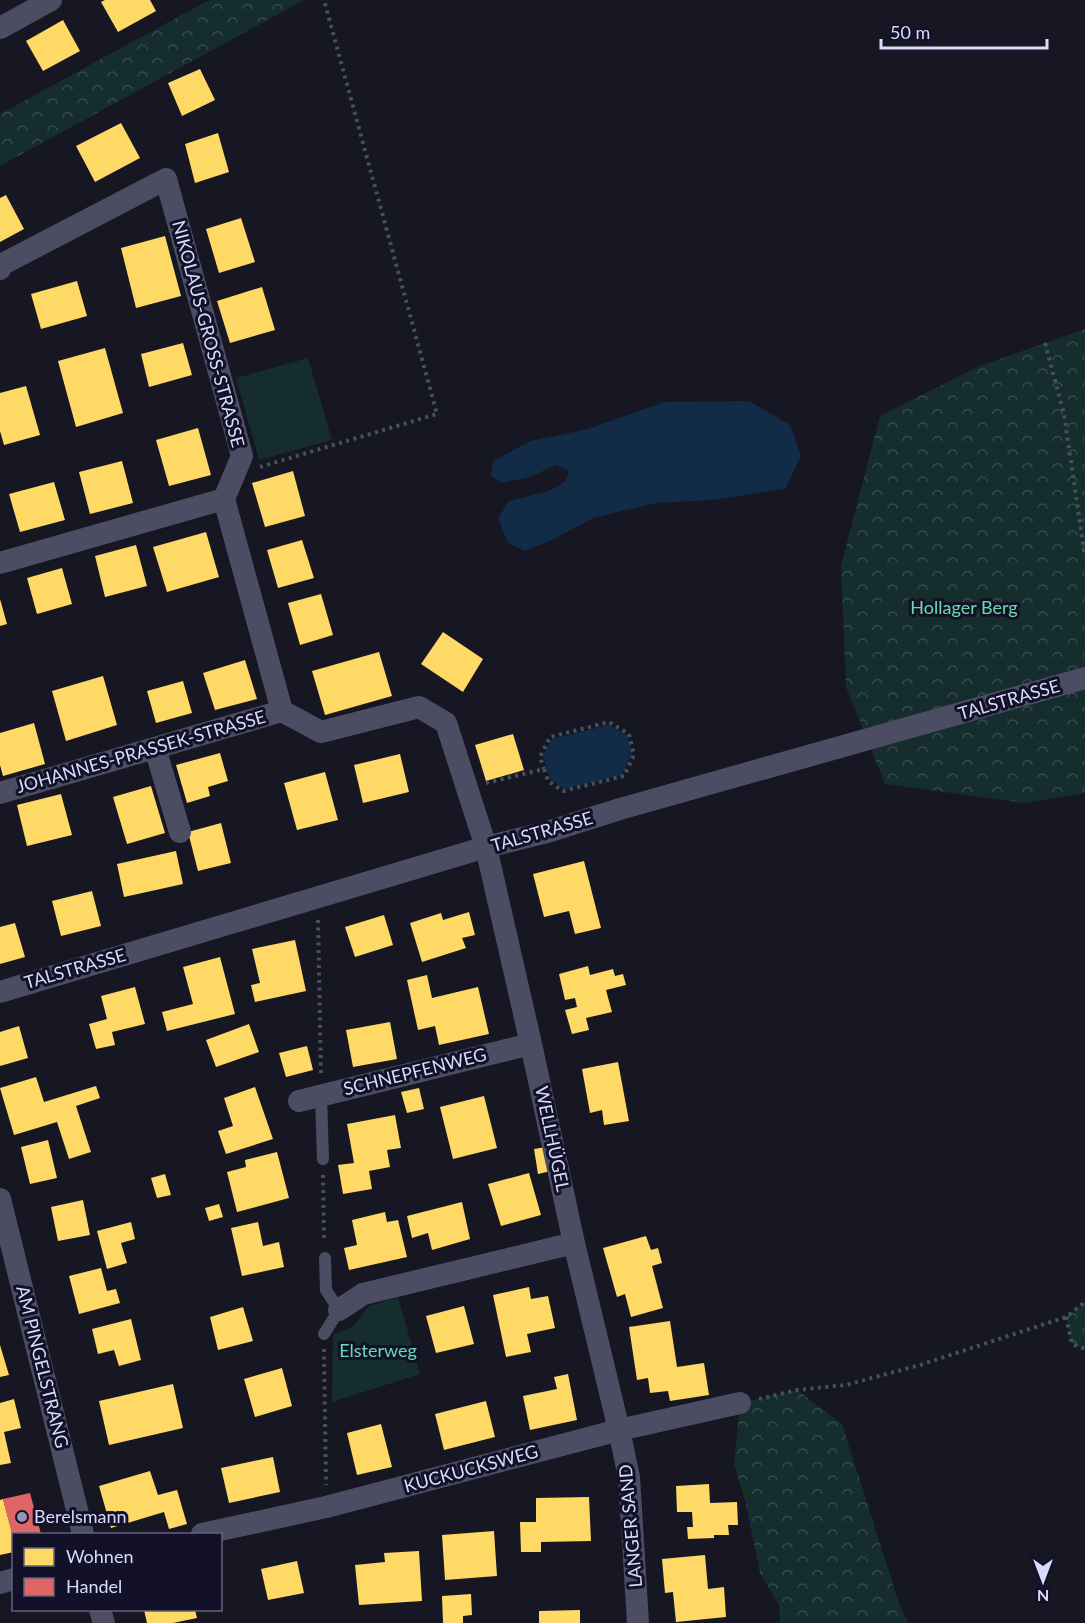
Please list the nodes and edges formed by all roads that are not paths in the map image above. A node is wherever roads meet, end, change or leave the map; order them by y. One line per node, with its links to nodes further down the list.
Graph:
1 (51, 0): 2 (street)
2 (0, 28)
3 (0, 269): 4 (street, NIKOLAUS-GROSS-STRASSE)
4 (224, 499): 5 (street); 7 (street)
5 (0, 562)
6 (1085, 678): 11 (street, TALSTRASSE)
7 (282, 711): 8 (street, JOHANNES-PRASSEK-STRASSE); 11 (street)
8 (155, 748): 9 (street, JOHANNES-PRASSEK-STRASSE); 10 (street)
9 (0, 793)
10 (180, 832)
11 (486, 847): 12 (street, TALSTRASSE); 13 (street, WELLHÜGEL)
12 (0, 992)
13 (531, 1044): 14 (street, SCHNEPFENWEG); 18 (street, WELLHÜGEL)
14 (321, 1096): 15 (street, SCHNEPFENWEG); 16 (lane)
15 (299, 1101)
16 (323, 1159)
17 (0, 1199): 24 (street, AM PINGELSTRANG)
18 (574, 1243): 20 (street); 23 (street, WELLHÜGEL)
19 (325, 1258): 20 (lane)
20 (339, 1310): 21 (lane)
21 (324, 1334)
22 (740, 1403): 23 (street, KUCKUCKSWEG)
23 (619, 1430): 25 (street, KUCKUCKSWEG); 26 (street, LANGER SAND)
24 (83, 1533)
25 (207, 1533)
26 (638, 1623)

